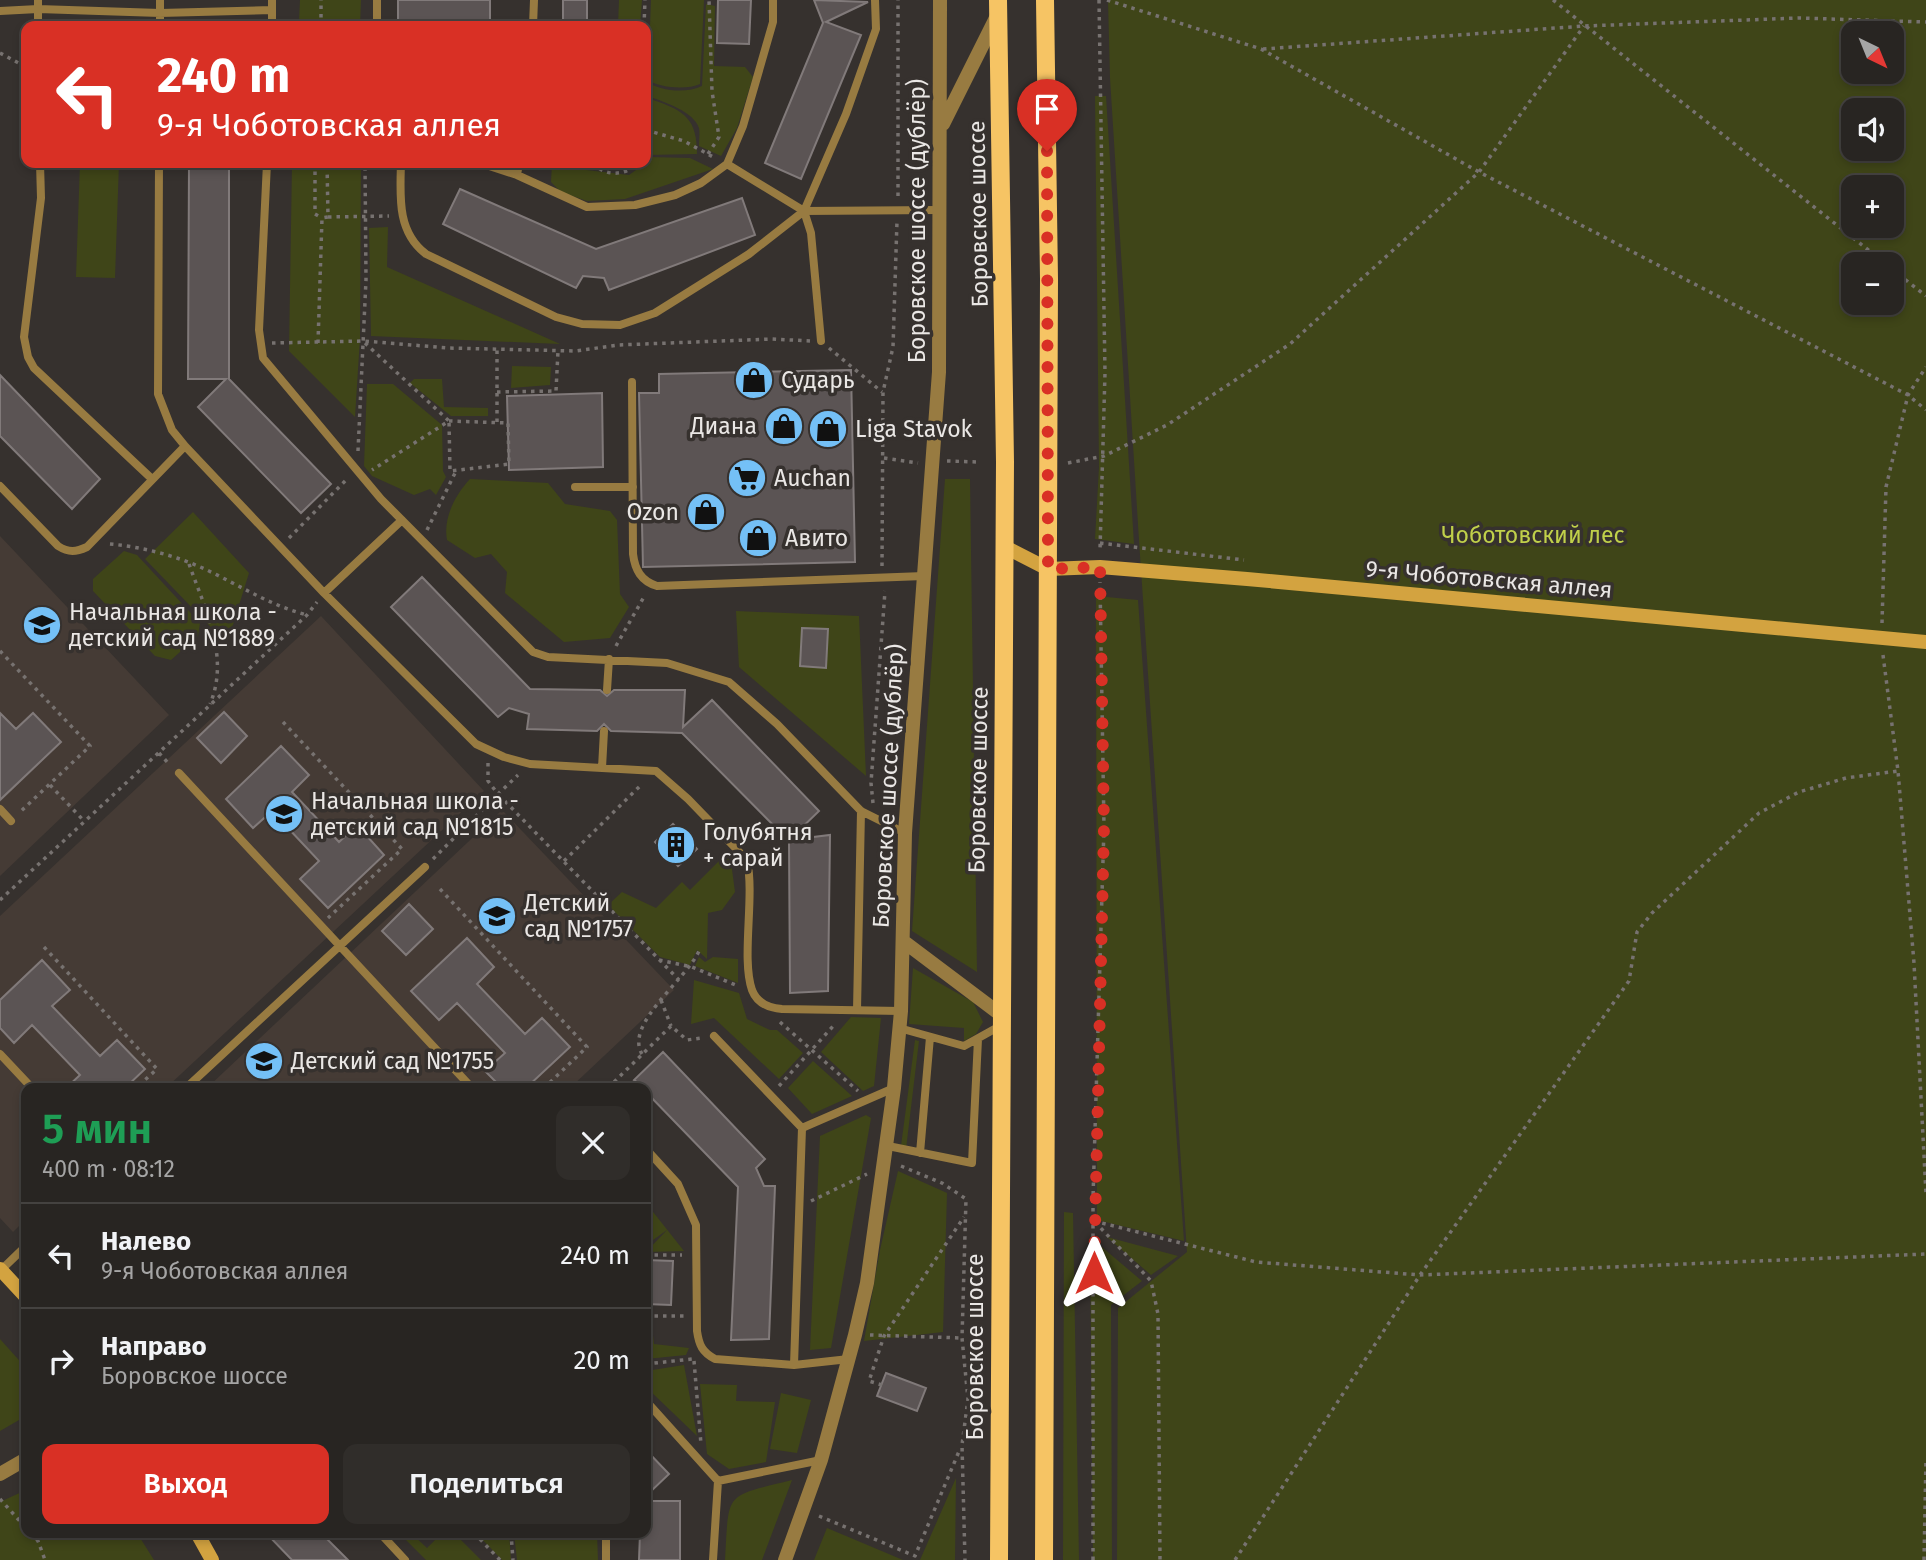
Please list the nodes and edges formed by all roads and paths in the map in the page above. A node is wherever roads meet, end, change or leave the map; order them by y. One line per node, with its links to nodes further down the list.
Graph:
1 (160, 0): 20 (lane)
2 (272, 0): 18 (lane)
3 (321, 0): 23 (path)
4 (377, 0): 24 (lane)
5 (534, 0): 25 (lane)
6 (645, 0): 26 (path)
7 (709, 0): 34 (path)
8 (773, 0): 35 (lane)
9 (875, 0): 50 (lane)
10 (898, 0): 51 (path)
11 (940, 0): 32 (street, Боровское шоссе (дублёр))
12 (1045, 0): 93 (main road)
13 (1098, 0): 74 (path)
14 (1107, 0): 29 (path)
15 (1553, 0): 28 (path)
16 (38, 4): 19 (lane); 20 (lane)
17 (998, 6): 32 (street); 90 (main road, Боровское шоссе)
18 (272, 10): 20 (lane); 22 (lane)
19 (0, 11)
20 (160, 13): 21 (lane)
21 (160, 21)
22 (272, 21)
23 (321, 21)
24 (377, 21)
25 (533, 21)
26 (644, 21)
27 (1926, 22): 28 (path)
28 (1584, 26): 29 (path); 47 (path); 56 (path)
29 (1261, 49): 47 (path)
30 (0, 53): 31 (path)
31 (21, 64)
32 (941, 128): 49 (street, Боровское шоссе (дублёр))
33 (651, 131): 34 (path)
34 (708, 154): 35 (path)
35 (727, 164): 48 (lane); 50 (lane)
36 (40, 168): 82 (lane)
37 (159, 168): 73 (lane)
38 (267, 168): 62 (lane)
39 (315, 168): 54 (path)
40 (327, 168): 55 (path)
41 (365, 168): 52 (path)
42 (401, 168): 50 (lane)
43 (495, 168): 48 (lane)
44 (518, 168): 48 (lane)
45 (602, 168): 46 (path)
46 (633, 168)
47 (1479, 172): 69 (path); 74 (path)
48 (517, 175)
49 (938, 210): 51 (lane); 94 (street, Боровское шоссе (дублёр))
50 (804, 211): 51 (lane); 60 (lane)
51 (898, 211): 68 (path)
52 (365, 215): 53 (path); 55 (path); 59 (path)
53 (386, 216)
54 (321, 218): 55 (path); 61 (path)
55 (328, 218)
56 (1871, 252)
57 (1904, 279): 58 (path)
58 (1926, 296)
59 (364, 341): 61 (path); 63 (path); 71 (path); 81 (path)
60 (821, 341): 64 (path); 68 (path)
61 (318, 343): 62 (path)
62 (260, 344): 81 (lane)
63 (497, 349): 64 (path); 67 (path)
64 (558, 351): 67 (path)
65 (1926, 367): 69 (path)
66 (632, 382): 85 (lane)
67 (497, 392): 72 (path)
68 (883, 392): 75 (path)
69 (1908, 395): 70 (path); 98 (path)
70 (1926, 410)
71 (449, 421): 72 (path); 80 (path); 81 (path)
72 (497, 422): 80 (path)
73 (184, 446): 82 (lane); 89 (lane)
74 (1104, 456): 78 (path); 92 (path)
75 (884, 458): 79 (path); 95 (path)
76 (947, 461): 77 (path)
77 (979, 462)
78 (1068, 463)
79 (923, 464)
80 (457, 470): 87 (path)
81 (360, 473): 86 (lane); 89 (path)
82 (152, 479): 88 (lane)
83 (0, 486): 88 (lane)
84 (575, 487): 85 (lane)
85 (633, 487): 96 (lane)
86 (401, 520): 87 (lane); 97 (lane)
87 (421, 541): 101 (lane)
88 (87, 547): 91 (path)
89 (281, 547): 97 (lane)
90 (1005, 547): 93 (street); 137 (main road, Боровское шоссе)
91 (189, 564): 103 (path); 103 (path)
92 (1100, 567): 93 (street, 9-я Чоботовская аллея); 98 (street, 9-я Чоботовская аллея); 162 (path)
93 (1048, 569): 208 (main road)
94 (923, 576): 95 (lane); 119 (street, Боровское шоссе (дублёр))
95 (884, 578): 96 (lane); 116 (path)
96 (652, 584): 101 (path)
97 (324, 593): 106 (lane)
98 (1883, 638): 99 (street, 9-я Чоботовская аллея); 110 (path)
99 (1926, 642)
100 (0, 651): 112 (path)
101 (608, 659): 102 (lane); 115 (lane)
102 (607, 690)
103 (209, 706): 118 (path)
104 (283, 722): 124 (path)
105 (604, 731): 108 (lane)
106 (489, 751): 107 (lane); 113 (path)
107 (530, 764): 108 (lane); 113 (path)
108 (602, 768): 109 (lane)
109 (656, 771): 120 (path); 132 (lane)
110 (1898, 771): 159 (path); 168 (path)
111 (179, 773): 124 (lane)
112 (50, 784): 117 (path); 118 (path)
113 (498, 794): 120 (path); 121 (path)
114 (0, 810): 117 (lane)
115 (860, 811): 116 (lane); 135 (lane)
116 (874, 819): 119 (lane)
117 (11, 821)
118 (85, 822): 123 (path)
119 (905, 833): 125 (street, Боровское шоссе (дублёр))
120 (564, 861): 129 (path)
121 (425, 867): 127 (lane)
122 (440, 889): 150 (path)
123 (0, 900)
124 (321, 925): 127 (lane)
125 (903, 941): 136 (street, Боровское шоссе (дублёр)); 137 (street)
126 (44, 947): 147 (path)
127 (339, 948): 148 (lane); 149 (lane)
128 (699, 951): 130 (path)
129 (658, 960): 130 (path); 131 (path)
130 (692, 967): 131 (path); 132 (path)
131 (679, 980): 133 (path)
132 (753, 992): 134 (lane)
133 (661, 1000): 138 (path); 145 (path)
134 (772, 1009): 135 (lane); 143 (path)
135 (852, 1010): 136 (lane); 143 (path)
136 (901, 1011): 139 (street, Боровское шоссе (дублёр))
137 (1000, 1020): 142 (lane); 207 (main road, Боровское шоссе)
138 (671, 1026): 140 (path); 145 (path)
139 (899, 1028): 141 (lane); 152 (street, Боровское шоссе (дублёр))
140 (714, 1036): 153 (lane)
141 (930, 1037): 142 (lane); 156 (lane)
142 (978, 1039): 156 (lane)
143 (812, 1049): 153 (path); 154 (path)
144 (0, 1054): 146 (lane)
145 (642, 1054): 151 (path)
146 (27, 1083)
147 (142, 1083)
148 (191, 1083)
149 (467, 1083)
150 (549, 1083)
151 (613, 1083)
152 (894, 1088): 154 (lane); 158 (street, Боровское шоссе (дублёр))
153 (771, 1095): 155 (lane)
154 (868, 1099): 155 (lane)
155 (802, 1128): 160 (lane)
156 (920, 1153): 158 (lane)
157 (651, 1156): 166 (lane)
158 (886, 1157): 160 (path); 161 (path); 172 (street, Боровское шоссе (дублёр))
159 (1926, 1194)
160 (799, 1206): 179 (lane)
161 (965, 1215): 173 (path); 174 (path)
162 (1094, 1221): 168 (path); 209 (path); 210 (path)
163 (21, 1251): 167 (lane)
164 (1926, 1254): 168 (path)
165 (651, 1255): 166 (path)
166 (699, 1255): 171 (lane)
167 (0, 1270): 169 (street)
168 (1420, 1275): 211 (path)
169 (21, 1292)
170 (651, 1316): 171 (path)
171 (698, 1316): 177 (lane)
172 (855, 1335): 173 (path); 176 (street, Боровское шоссе (дублёр))
173 (884, 1336): 174 (path); 180 (path)
174 (962, 1338): 182 (path)
175 (694, 1359): 177 (path); 178 (path); 183 (path)
176 (849, 1359): 179 (lane); 185 (street, Боровское шоссе (дублёр))
177 (715, 1360): 179 (lane)
178 (651, 1363)
179 (794, 1365)
180 (882, 1385)
181 (651, 1407): 183 (lane)
182 (962, 1445): 190 (path); 206 (path)
183 (696, 1457): 188 (lane)
184 (1926, 1458): 212 (path)
185 (821, 1460): 188 (lane); 190 (street, Боровское шоссе (дублёр))
186 (21, 1462): 187 (street)
187 (0, 1474)
188 (718, 1481): 204 (lane)
189 (0, 1499): 191 (path)
190 (804, 1510): 205 (street, Боровское шоссе (дублёр))
191 (21, 1522)
192 (35, 1538): 198 (path)
193 (200, 1538): 199 (street)
194 (385, 1538): 200 (lane)
195 (479, 1538): 201 (path)
196 (511, 1538): 202 (path)
197 (606, 1538): 203 (lane)
198 (45, 1560)
199 (212, 1560)
200 (405, 1560)
201 (500, 1560)
202 (513, 1560)
203 (606, 1560)
204 (713, 1560)
205 (785, 1560)
206 (965, 1560)
207 (999, 1560)
208 (1044, 1560)
209 (1093, 1560)
210 (1160, 1560)
211 (1235, 1560)
212 (1924, 1560)

